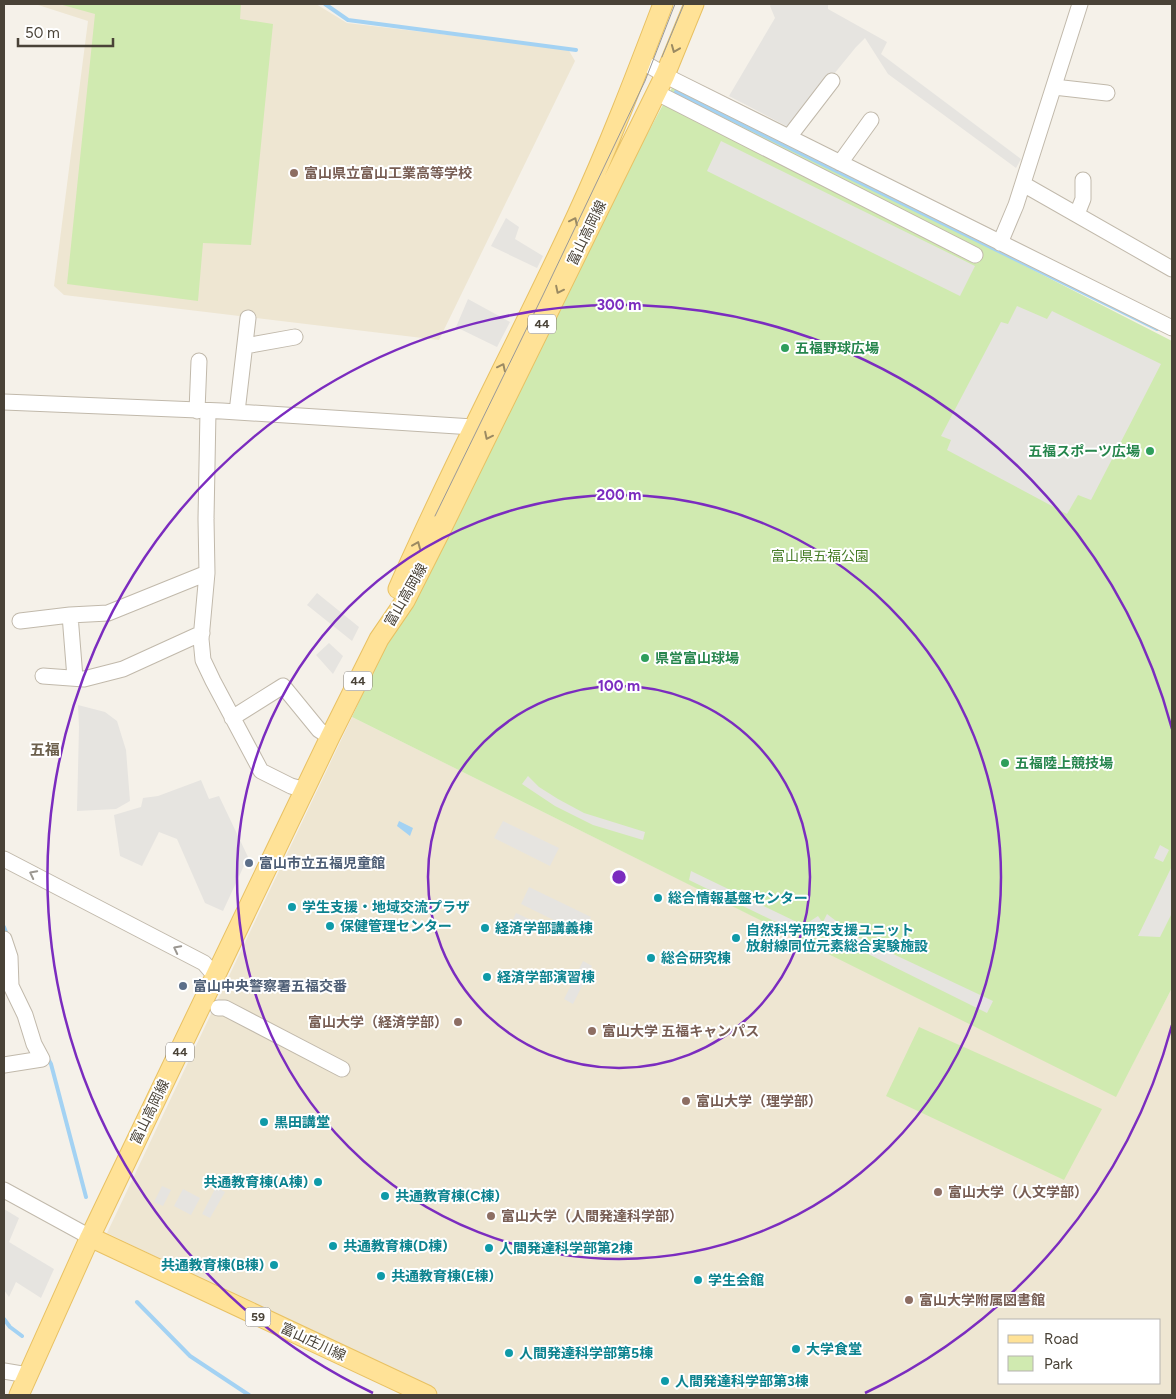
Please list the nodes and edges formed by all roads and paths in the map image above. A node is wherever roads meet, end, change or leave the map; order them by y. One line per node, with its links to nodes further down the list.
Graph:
1 (663, 4): 4 (main road, 富山高岡線 / 44)
2 (694, 4): 5 (main road, 富山高岡線 / 44, one-way to 5)
3 (1080, 4): 7 (street)
4 (641, 61): 5 (street); 27 (main road, 富山高岡線 / 44, one-way to 4)
5 (665, 75): 11 (street); 32 (main road, 富山高岡線 / 44, one-way to 32)
6 (832, 81): 11 (street)
7 (1054, 87): 8 (street); 14 (street)
8 (1107, 93)
9 (665, 97): 17 (street)
10 (872, 120): 12 (street)
11 (789, 137): 12 (street)
12 (840, 163): 16 (street)
13 (1083, 180): 15 (street)
14 (1023, 184): 15 (street); 16 (street)
15 (1077, 214): 18 (street)
16 (1000, 243): 20 (street)
17 (975, 255)
18 (1172, 270)
19 (248, 318): 22 (street)
20 (1172, 328)
21 (295, 337): 22 (street)
22 (245, 346): 26 (street)
23 (199, 361): 25 (street)
24 (4, 402): 25 (street)
25 (203, 411): 26 (street); 28 (street)
26 (237, 412): 27 (street)
27 (473, 426): 32 (main road, 富山高岡線 / 44, one-way to 27)
28 (207, 573): 29 (street); 31 (street)
29 (70, 615): 30 (street); 34 (street)
30 (20, 621)
31 (202, 633): 34 (street); 35 (street)
32 (379, 639): 36 (main road, 44)
33 (43, 676): 34 (street)
34 (74, 678)
35 (232, 718): 36 (street); 37 (street)
36 (334, 730): 37 (main road, 富山高岡線 / 44)
37 (305, 790): 40 (main road, 富山高岡線 / 44)
38 (4, 860): 40 (street, one-way to 38)
39 (4, 938): 42 (street)
40 (216, 977): 45 (main road, 富山高岡線 / 44)
41 (218, 1008): 43 (street)
42 (4, 1065)
43 (342, 1069)
44 (4, 1190): 45 (street)
45 (90, 1237): 47 (main road, 富山高岡線 / 44); 48 (main road, 富山庄川線 / 59)
46 (4, 1371): 47 (street)
47 (24, 1384)
48 (427, 1395)

